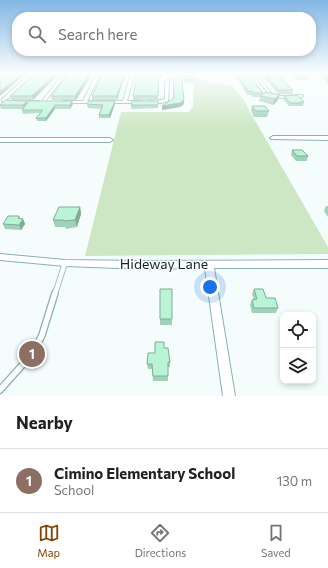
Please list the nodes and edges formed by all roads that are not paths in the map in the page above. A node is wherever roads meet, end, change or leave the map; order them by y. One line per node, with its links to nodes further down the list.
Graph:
1 (12, 91): 8 (street)
2 (51, 91): 8 (street)
3 (89, 91): 11 (street)
4 (128, 91): 12 (street)
5 (167, 91): 12 (street)
6 (268, 91): 7 (street)
7 (301, 96)
8 (43, 102): 9 (street)
9 (49, 102)
10 (56, 102): 11 (street)
11 (84, 102): 12 (street)
12 (125, 102)
13 (273, 138): 14 (street)
14 (328, 138)
15 (0, 140): 16 (street)
16 (110, 140)
17 (0, 257): 18 (street, Hideway Lane)
18 (65, 263): 20 (street, Hideway Lane); 21 (lane)
19 (328, 264): 20 (street, Hideway Lane)
20 (209, 265): 22 (street)
21 (0, 390)
22 (229, 396)

